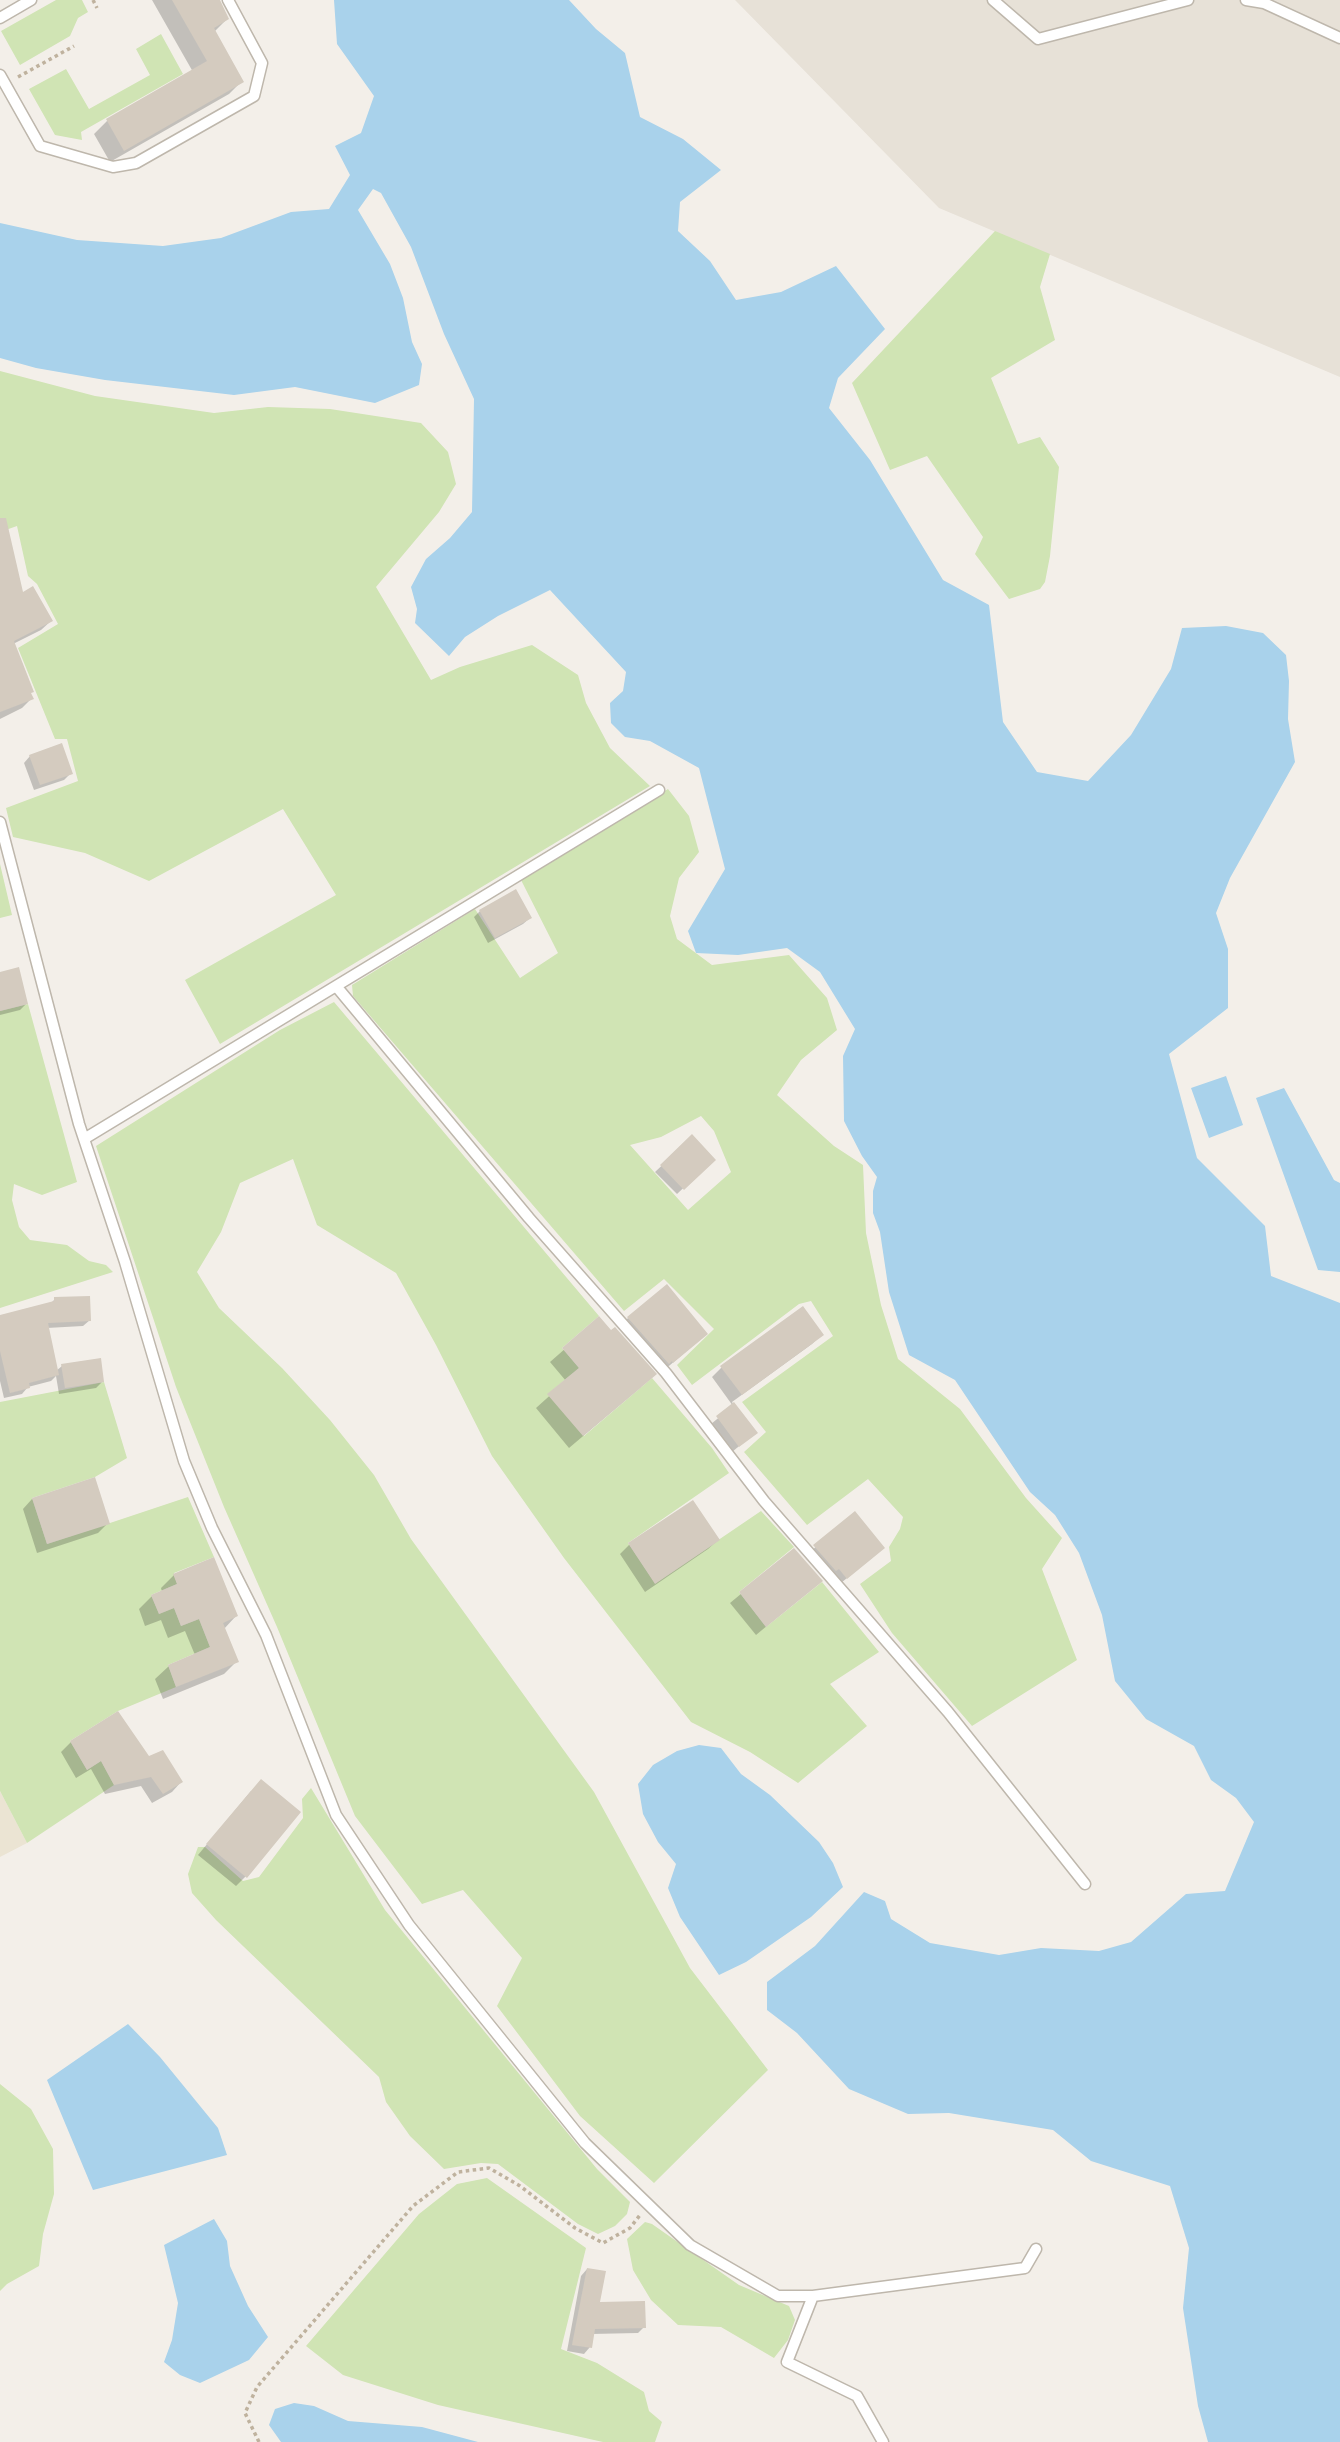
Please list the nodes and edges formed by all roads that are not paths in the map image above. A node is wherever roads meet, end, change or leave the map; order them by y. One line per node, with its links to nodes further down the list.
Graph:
1 (228, 0): 8 (lane)
2 (993, 0): 3 (lane)
3 (1188, 0)
4 (1246, 0): 7 (lane)
5 (27, 1): 6 (lane)
6 (0, 18)
7 (1340, 38)
8 (2, 80)
9 (659, 790): 11 (lane)
10 (0, 822): 12 (lane)
11 (336, 986): 12 (lane); 13 (lane)
12 (84, 1139): 15 (lane)
13 (1086, 1884)
14 (1036, 2249): 15 (lane)
15 (813, 2296): 16 (lane)
16 (883, 2442)

